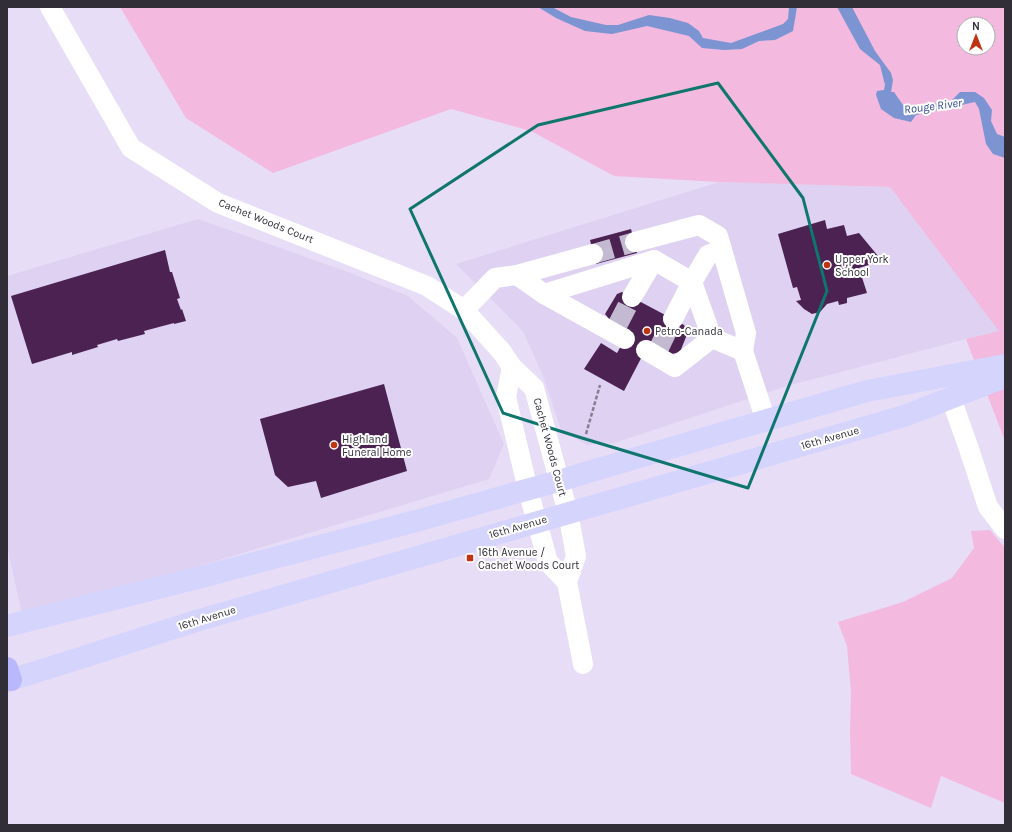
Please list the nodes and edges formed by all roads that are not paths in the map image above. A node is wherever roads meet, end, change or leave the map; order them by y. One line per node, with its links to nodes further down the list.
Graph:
1 (50, 7): 10 (street, Cachet Woods Court)
2 (635, 242): 3 (street)
3 (722, 250): 7 (street); 15 (street)
4 (593, 254): 6 (street)
5 (654, 260): 7 (street); 8 (street); 9 (street)
6 (517, 275): 8 (street); 10 (street)
7 (692, 282): 11 (street); 13 (street)
8 (544, 294): 12 (street)
9 (632, 297)
10 (464, 310): 17 (street, Cachet Woods Court)
11 (673, 319)
12 (618, 332)
13 (712, 338): 14 (street); 15 (street)
14 (653, 351)
15 (743, 351): 20 (street)
16 (1005, 365): 20 (main road)
17 (512, 367): 21 (street, Cachet Woods Court); 22 (street)
18 (1005, 377): 19 (main road, 16th Avenue)
19 (951, 398): 23 (main road, 16th Avenue); 25 (street)
20 (766, 421): 21 (main road)
21 (559, 482): 22 (main road); 23 (street, Cachet Woods Court)
22 (528, 490): 24 (street); 27 (main road)
23 (568, 513): 24 (main road, 16th Avenue); 26 (street, Cachet Woods Court)
24 (537, 522): 26 (street); 29 (main road, 16th Avenue)
25 (1005, 529)
26 (567, 582): 28 (street)
27 (7, 626)
28 (583, 664)
29 (8, 676)

